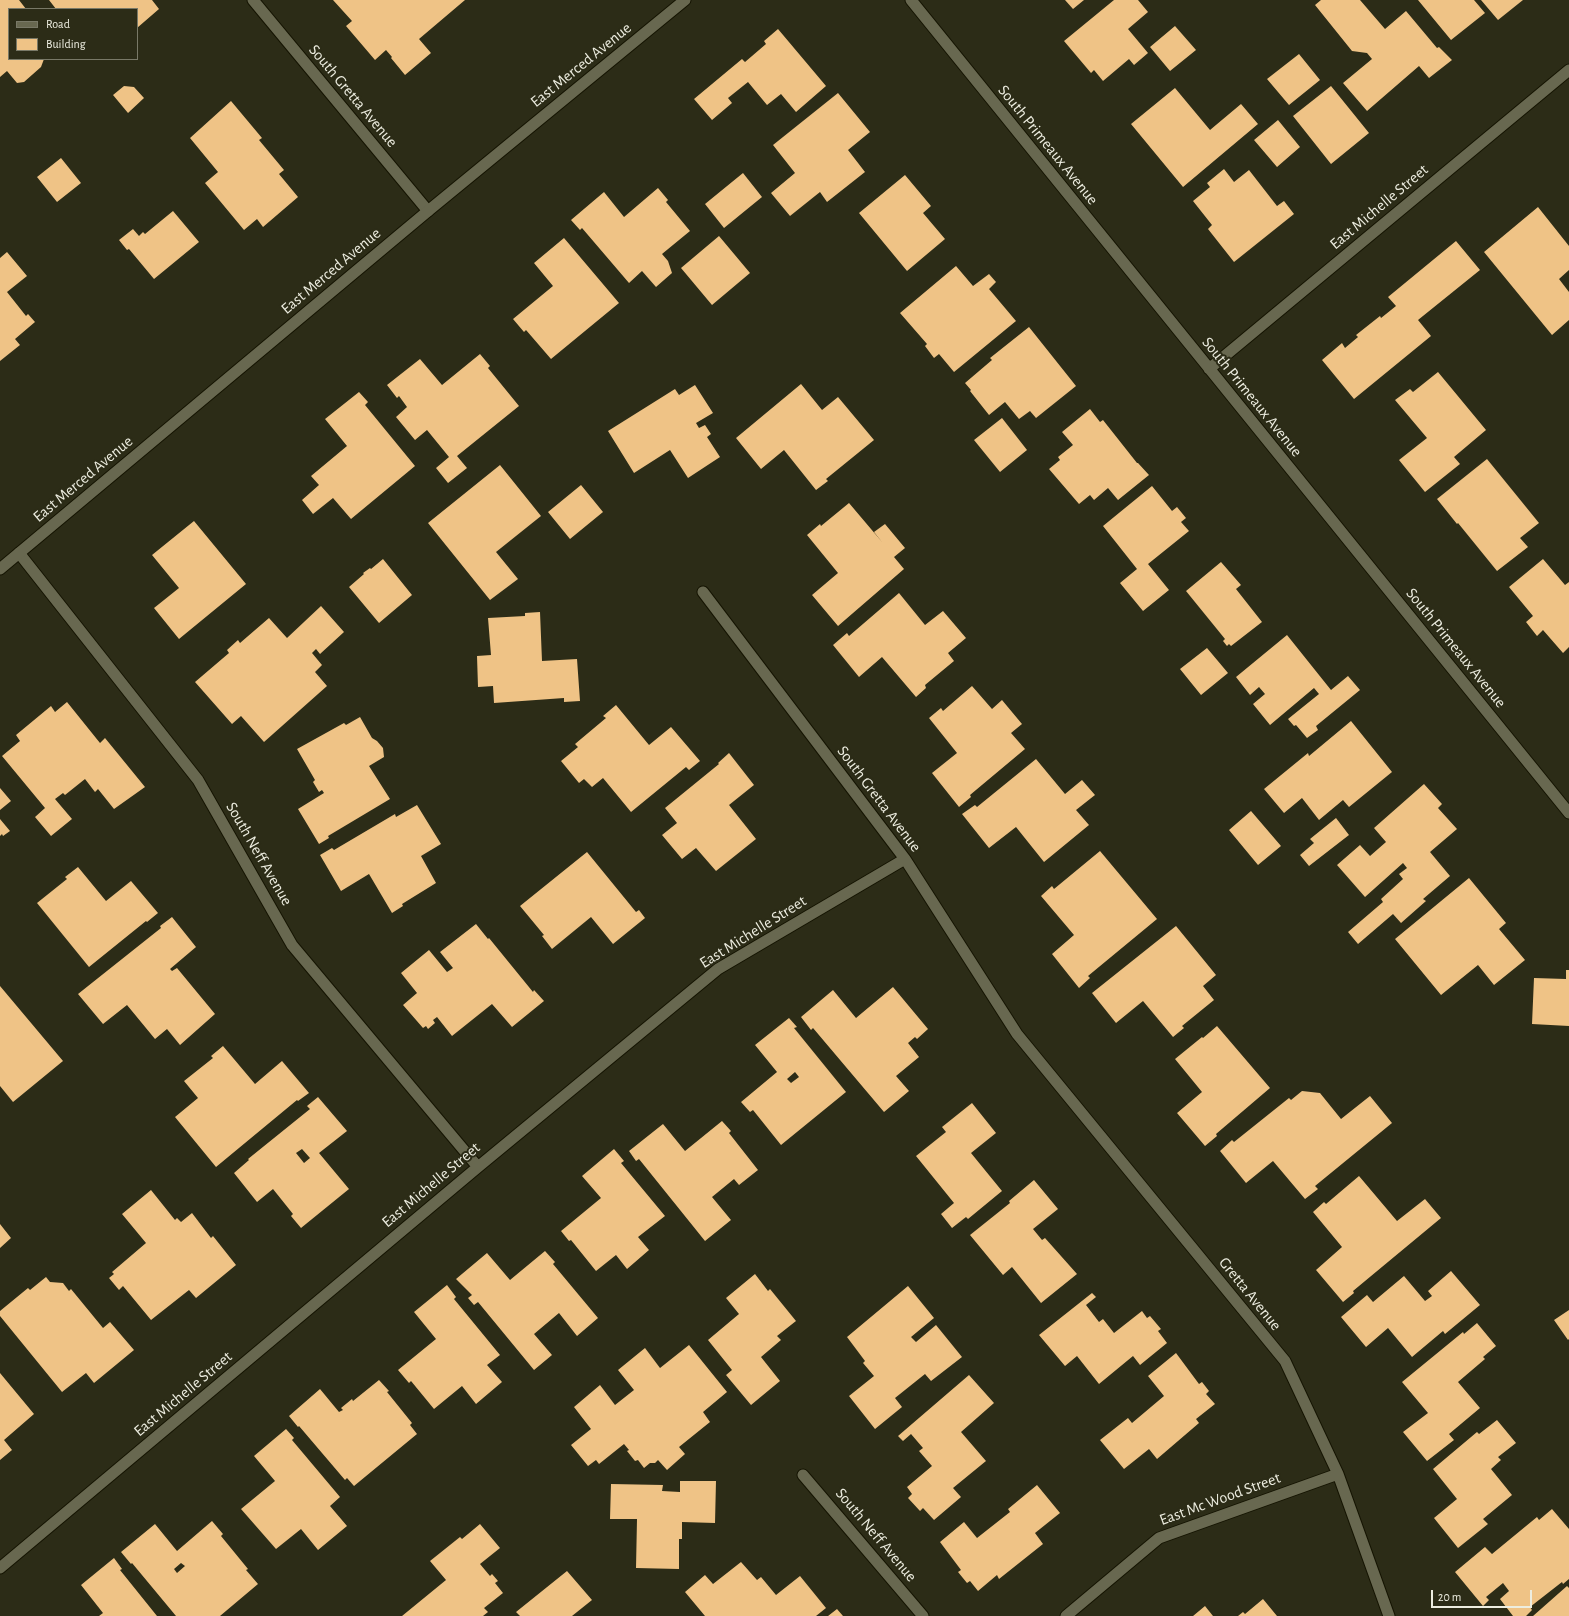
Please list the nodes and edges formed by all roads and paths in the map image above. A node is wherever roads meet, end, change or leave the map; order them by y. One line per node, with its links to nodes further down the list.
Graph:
1 (253, 0): 5 (street, South Gretta Avenue)
2 (685, 0): 5 (street, East Merced Avenue)
3 (911, 0): 6 (street, South Primeaux Avenue)
4 (1569, 70): 6 (street, East Michelle Street)
5 (428, 212): 7 (street, East Merced Avenue)
6 (1209, 370): 10 (street, South Primeaux Avenue)
7 (19, 553): 8 (street, East Merced Avenue); 13 (street, South Neff Avenue)
8 (0, 569)
9 (703, 592): 11 (street, South Gretta Avenue)
10 (1569, 813)
11 (905, 859): 12 (street, South Gretta Avenue); 13 (street, East Michelle Street)
12 (1017, 1034): 14 (street, Gretta Avenue)
13 (478, 1167): 16 (street, East Michelle Street)
14 (1338, 1474): 18 (street, East Mc Wood Street); 19 (street, Gretta Avenue)
15 (803, 1475): 17 (street, South Neff Avenue)
16 (0, 1568)
17 (923, 1616)
18 (1066, 1616)
19 (1389, 1616)

